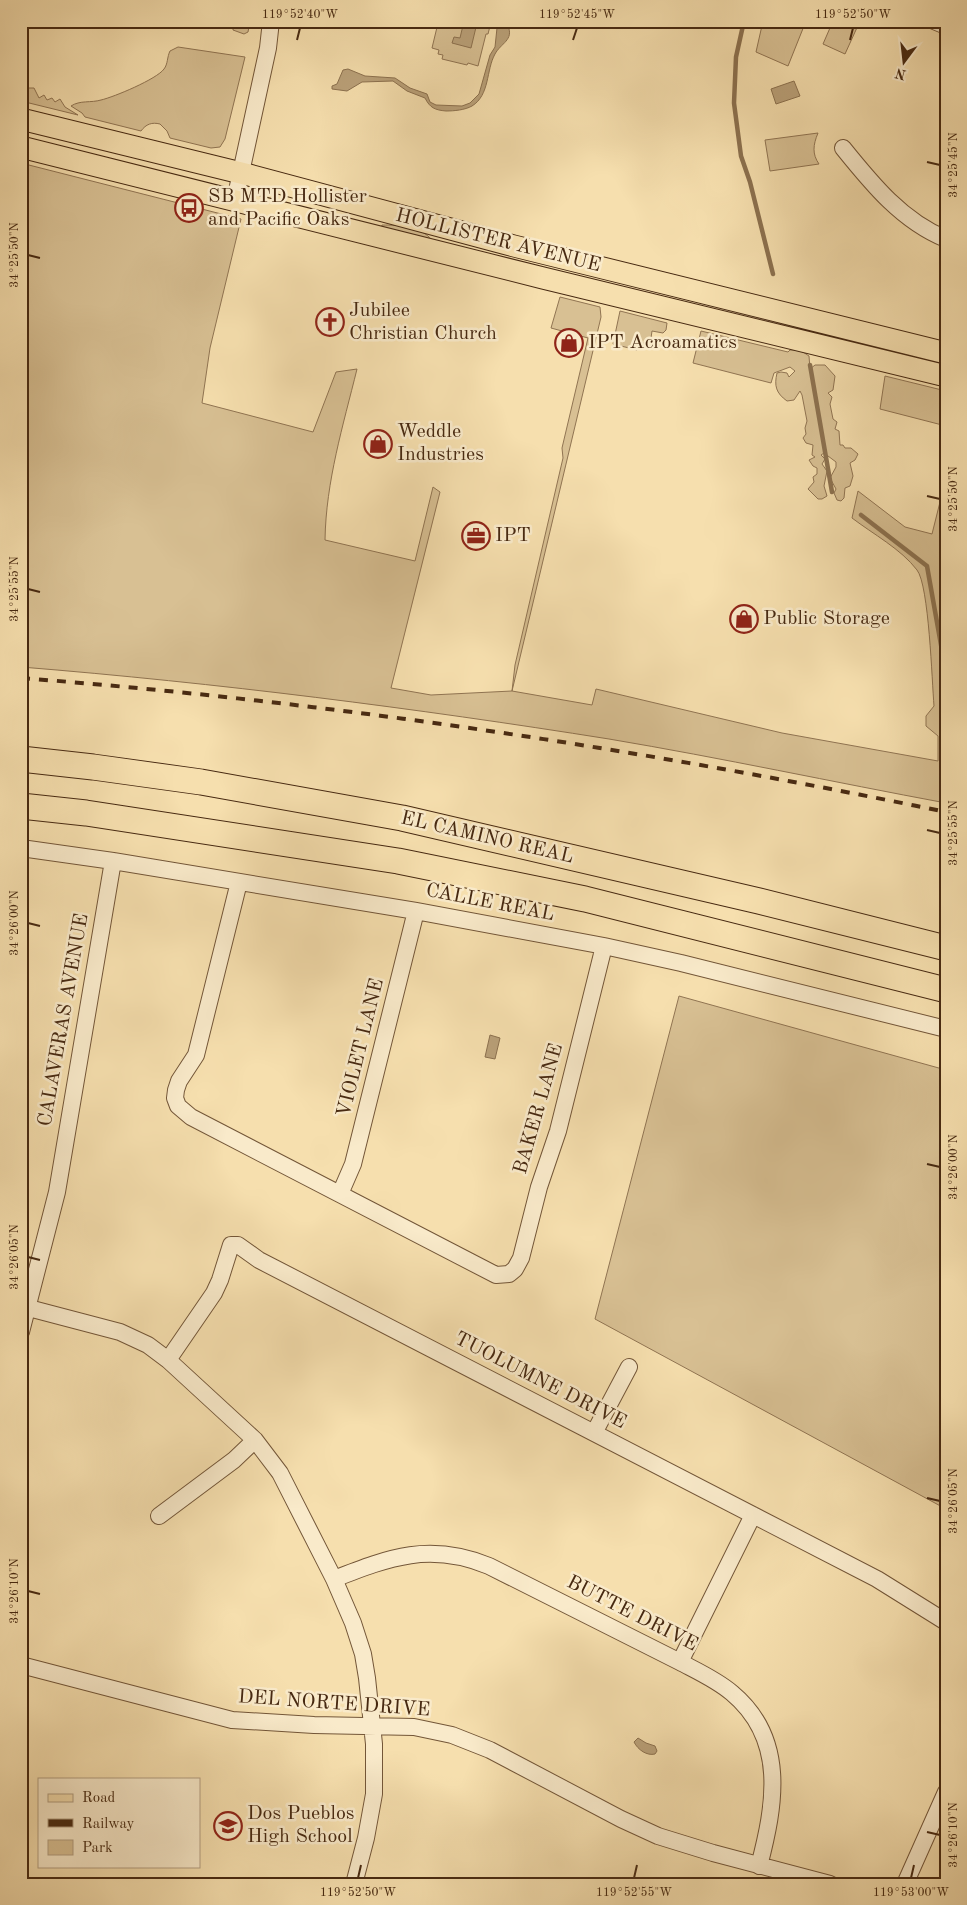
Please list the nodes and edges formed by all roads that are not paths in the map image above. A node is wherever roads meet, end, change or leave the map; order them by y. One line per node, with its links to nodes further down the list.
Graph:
1 (270, 21): 7 (street)
2 (934, 21): 3 (street)
3 (946, 26)
4 (21, 119): 7 (main road, HOLLISTER AVENUE)
5 (21, 147): 8 (main road, HOLLISTER AVENUE)
6 (843, 148): 9 (street)
7 (241, 174): 8 (street); 10 (main road, HOLLISTER AVENUE)
8 (235, 200): 11 (main road, HOLLISTER AVENUE)
9 (946, 239)
10 (946, 352)
11 (946, 376)
12 (21, 759): 19 (highway, EL CAMINO REAL)
13 (21, 806): 20 (highway, EL CAMINO REAL)
14 (21, 848): 15 (street, CALLE REAL)
15 (113, 861): 16 (street, CALLE REAL); 23 (street, CALAVERAS AVENUE)
16 (239, 882): 17 (street, CALLE REAL); 22 (street)
17 (416, 911): 18 (street, CALLE REAL); 22 (street, VIOLET LANE)
18 (604, 946): 21 (street, CALLE REAL); 22 (street, BAKER LANE)
19 (946, 948)
20 (946, 990)
21 (946, 1029)
22 (340, 1194)
23 (24, 1306): 24 (street, CALAVERAS AVENUE); 25 (street)
24 (21, 1332)
25 (168, 1360): 27 (street, TUOLUMNE DRIVE); 28 (street)
26 (629, 1368): 27 (street)
27 (594, 1432): 29 (street, TUOLUMNE DRIVE)
28 (255, 1440): 30 (street); 31 (street)
29 (753, 1515): 32 (street, TUOLUMNE DRIVE); 33 (street)
30 (158, 1516)
31 (334, 1579): 33 (street, BUTTE DRIVE); 35 (street)
32 (946, 1622)
33 (680, 1662): 37 (street, BUTTE DRIVE)
34 (21, 1665): 35 (street, DEL NORTE DRIVE)
35 (373, 1726): 37 (street, DEL NORTE DRIVE); 38 (street)
36 (946, 1792): 40 (street)
37 (759, 1866): 39 (street, DEL NORTE DRIVE)
38 (354, 1884)
39 (830, 1884)
40 (905, 1884)

